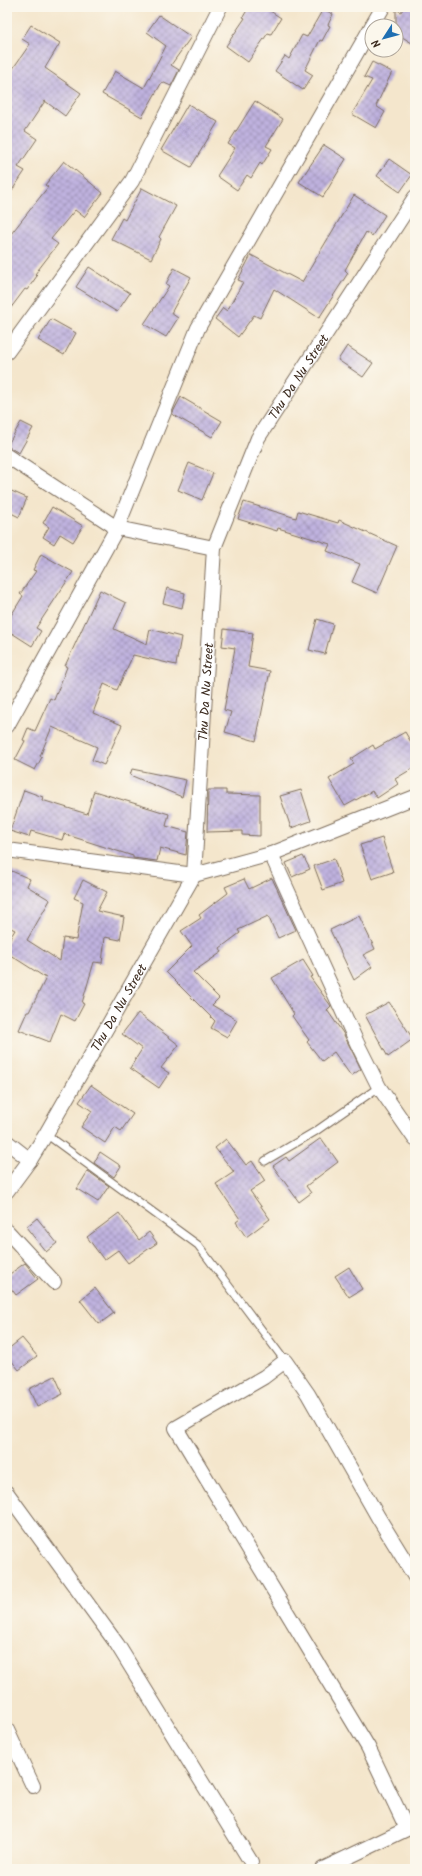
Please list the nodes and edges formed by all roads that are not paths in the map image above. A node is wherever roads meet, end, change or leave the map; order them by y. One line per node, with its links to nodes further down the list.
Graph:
1 (220, 7): 6 (street)
2 (383, 7): 3 (street)
3 (377, 18)
4 (364, 40): 8 (street)
5 (415, 197): 9 (street, Thu Da Nu Street)
6 (7, 352)
7 (7, 456): 8 (street)
8 (117, 528): 9 (street); 10 (street)
9 (214, 548): 14 (street, Thu Da Nu Street)
10 (7, 726)
11 (415, 797): 13 (street)
12 (7, 850): 14 (street)
13 (271, 854): 14 (street); 15 (street)
14 (194, 875): 16 (street, Thu Da Nu Street)
15 (379, 1087): 17 (street); 20 (lane)
16 (46, 1134): 19 (street, Thu Da Nu Street); 24 (lane)
17 (415, 1138)
18 (7, 1142): 19 (street)
19 (30, 1160): 21 (street, Thu Da Nu Street)
20 (265, 1161)
21 (7, 1191)
22 (7, 1231): 23 (street)
23 (54, 1282)
24 (286, 1361): 26 (street); 30 (street)
25 (7, 1493): 29 (street)
26 (415, 1577)
27 (7, 1730): 28 (street)
28 (33, 1786)
29 (252, 1862)
30 (323, 1869)

